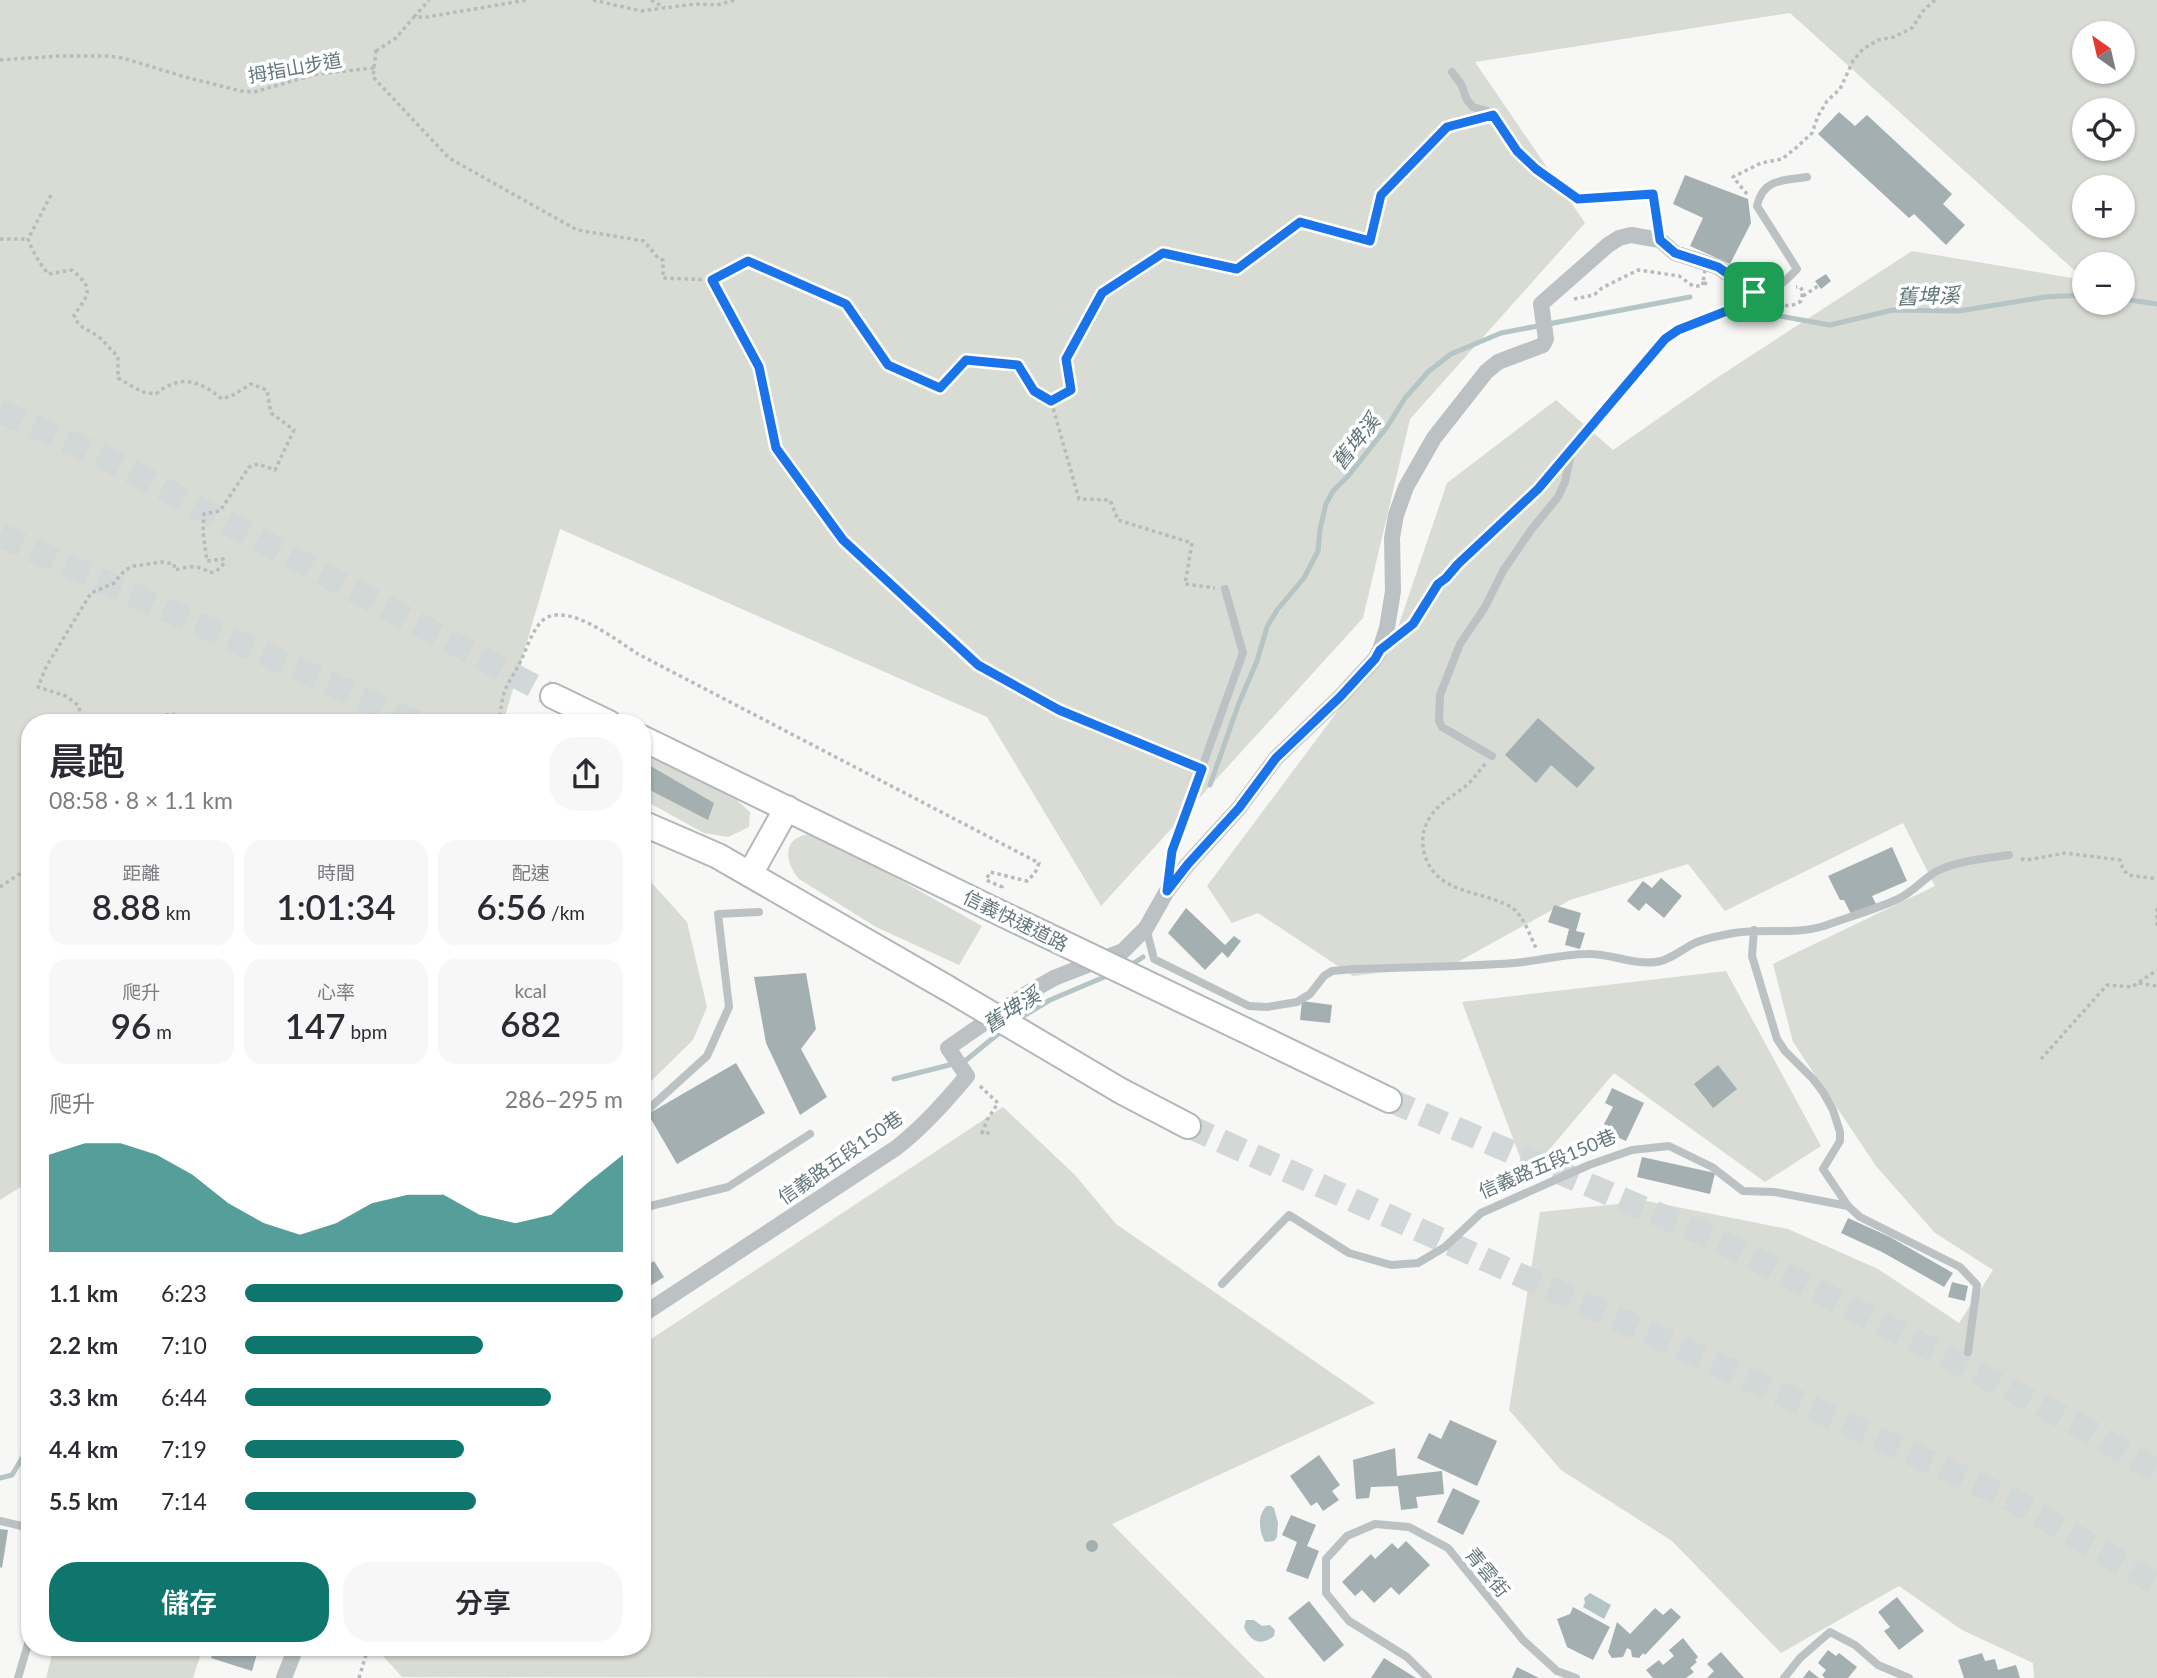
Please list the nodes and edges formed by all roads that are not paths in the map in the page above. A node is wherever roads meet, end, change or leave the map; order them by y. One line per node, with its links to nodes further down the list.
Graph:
1 (1452, 72): 3 (lane)
2 (1807, 177): 4 (lane)
3 (1660, 240): 4 (street); 16 (street)
4 (1754, 292): 5 (lane)
5 (1572, 451): 6 (lane); 11 (lane)
6 (1458, 564)
7 (1225, 589): 16 (lane)
8 (553, 696): 9 (highway)
9 (590, 714)
10 (651, 742): 12 (highway, 信義快速道路)
11 (1492, 757)
12 (787, 808): 15 (highway); 20 (highway, 信義快速道路, bridge)
13 (651, 827): 15 (highway)
14 (2009, 855): 19 (lane)
15 (750, 874): 22 (highway, bridge)
16 (1167, 891): 18 (street)
17 (759, 912): 21 (lane)
18 (1146, 928): 19 (lane); 27 (street, 信義路五段150巷)
19 (1753, 934): 25 (lane, 信義路五段150巷)
20 (1390, 1100)
21 (651, 1107)
22 (1188, 1126)
23 (810, 1134): 24 (lane)
24 (651, 1206)
25 (1848, 1206): 26 (lane, 信義路五段150巷); 28 (lane, 信義路五段150巷)
26 (1223, 1284)
27 (651, 1309)
28 (1968, 1352)
29 (0, 1521): 30 (lane)
30 (21, 1526)
31 (24, 1656): 33 (lane)
32 (293, 1656): 34 (street)
33 (18, 1678)
34 (284, 1678)
35 (1428, 1678): 36 (lane, 青雲街)
36 (1576, 1678)
37 (1784, 1678): 38 (lane)
38 (1909, 1678)

